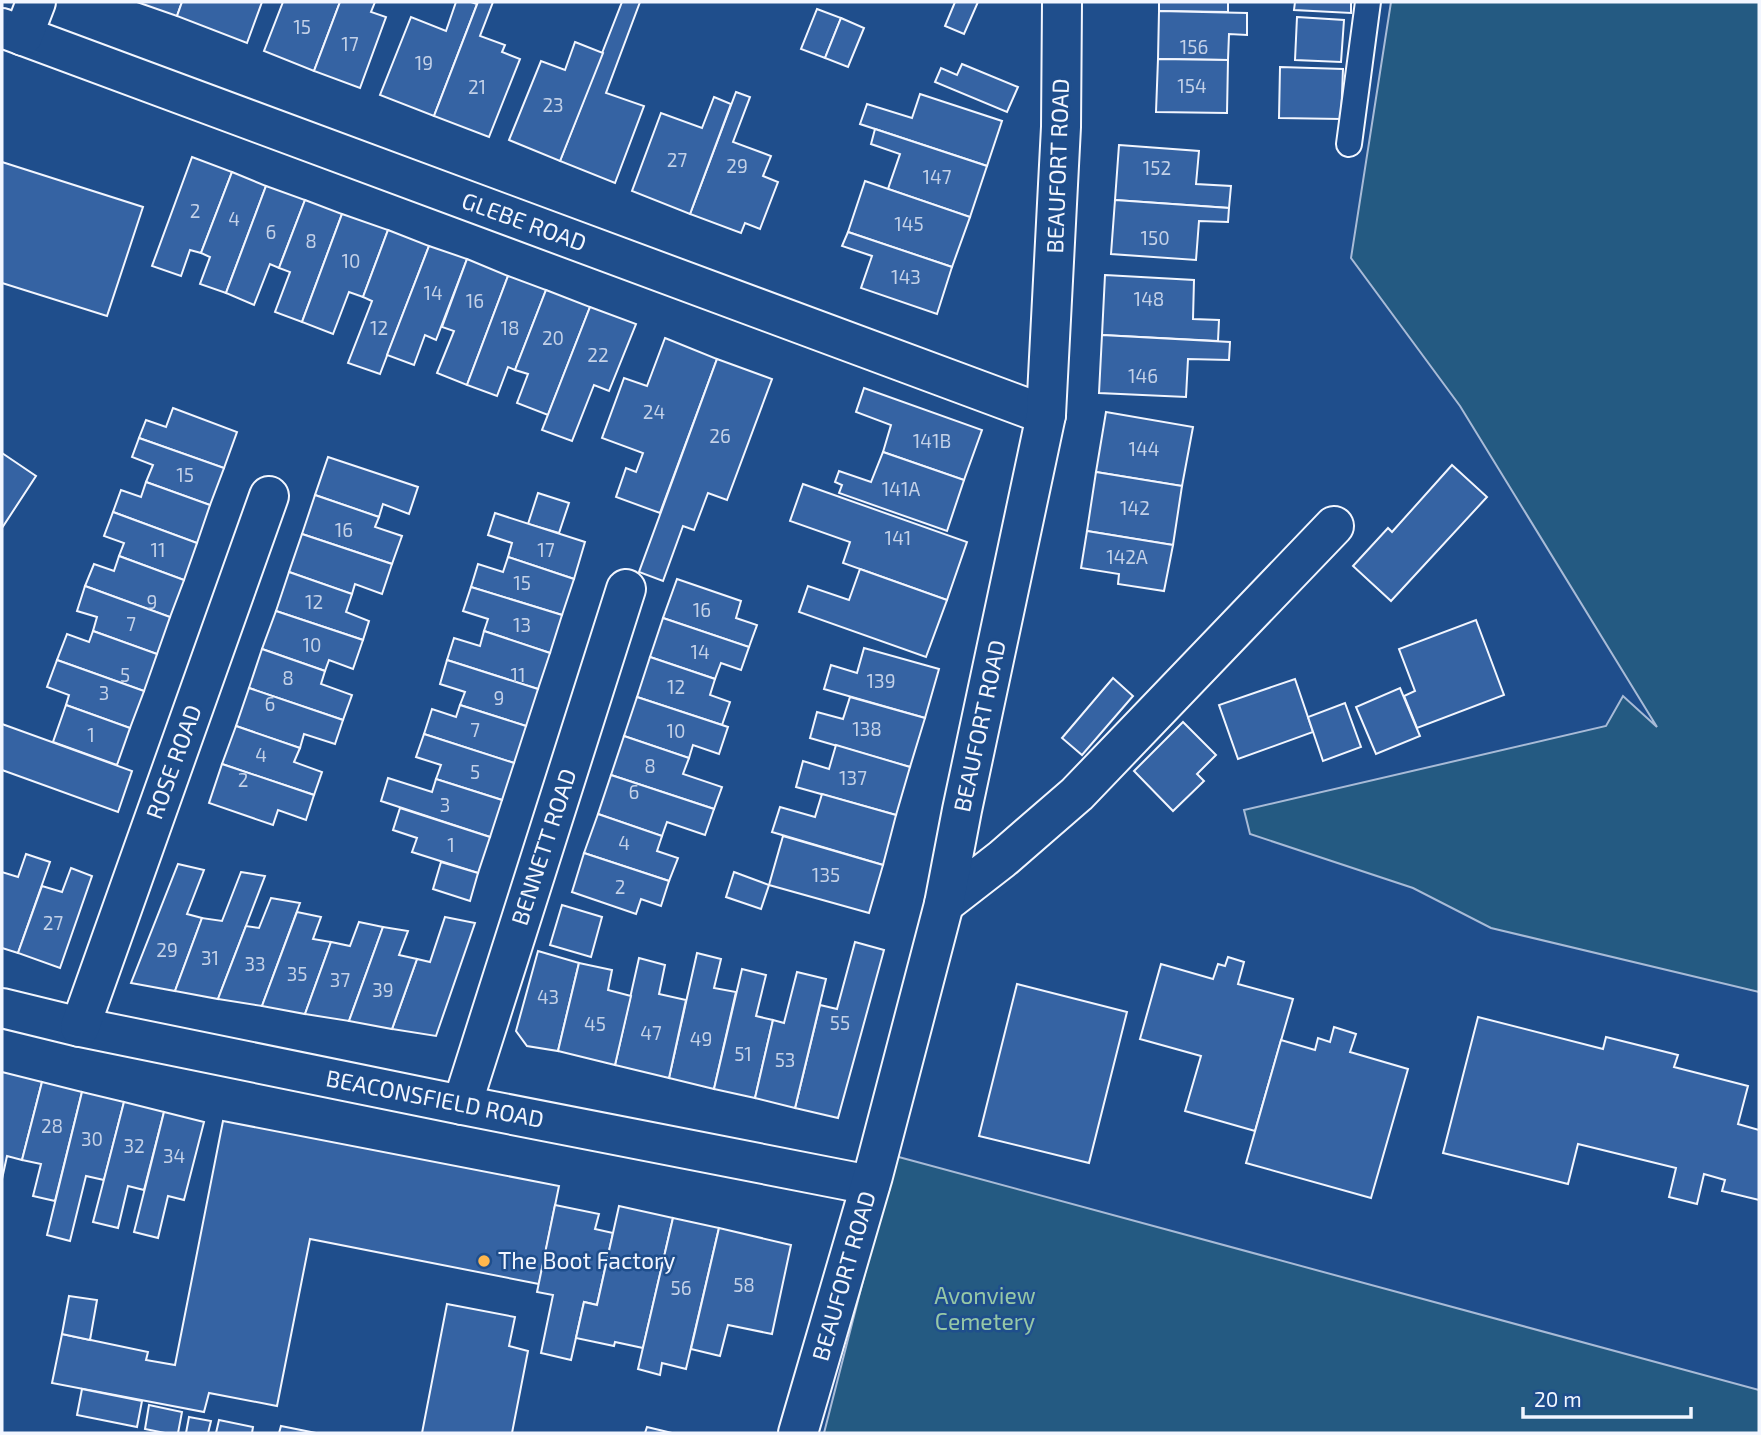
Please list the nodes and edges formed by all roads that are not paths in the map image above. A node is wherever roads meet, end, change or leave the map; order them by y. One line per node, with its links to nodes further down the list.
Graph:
1 (1062, 2): 5 (street, BEAUFORT ROAD)
2 (1367, 2): 4 (lane)
3 (20, 22): 5 (street, GLEBE ROAD)
4 (1349, 144)
5 (1046, 415): 9 (street, BEAUFORT ROAD)
6 (269, 496): 11 (street, ROSE ROAD)
7 (1334, 526): 9 (street)
8 (626, 589): 12 (street, BENNETT ROAD)
9 (944, 904): 13 (street, BEAUFORT ROAD)
10 (2, 1008): 11 (street, BEACONSFIELD ROAD)
11 (80, 1027): 12 (street, BEACONSFIELD ROAD)
12 (462, 1105): 13 (street, BEACONSFIELD ROAD)
13 (870, 1185): 14 (street, BEAUFORT ROAD)
14 (798, 1433)

